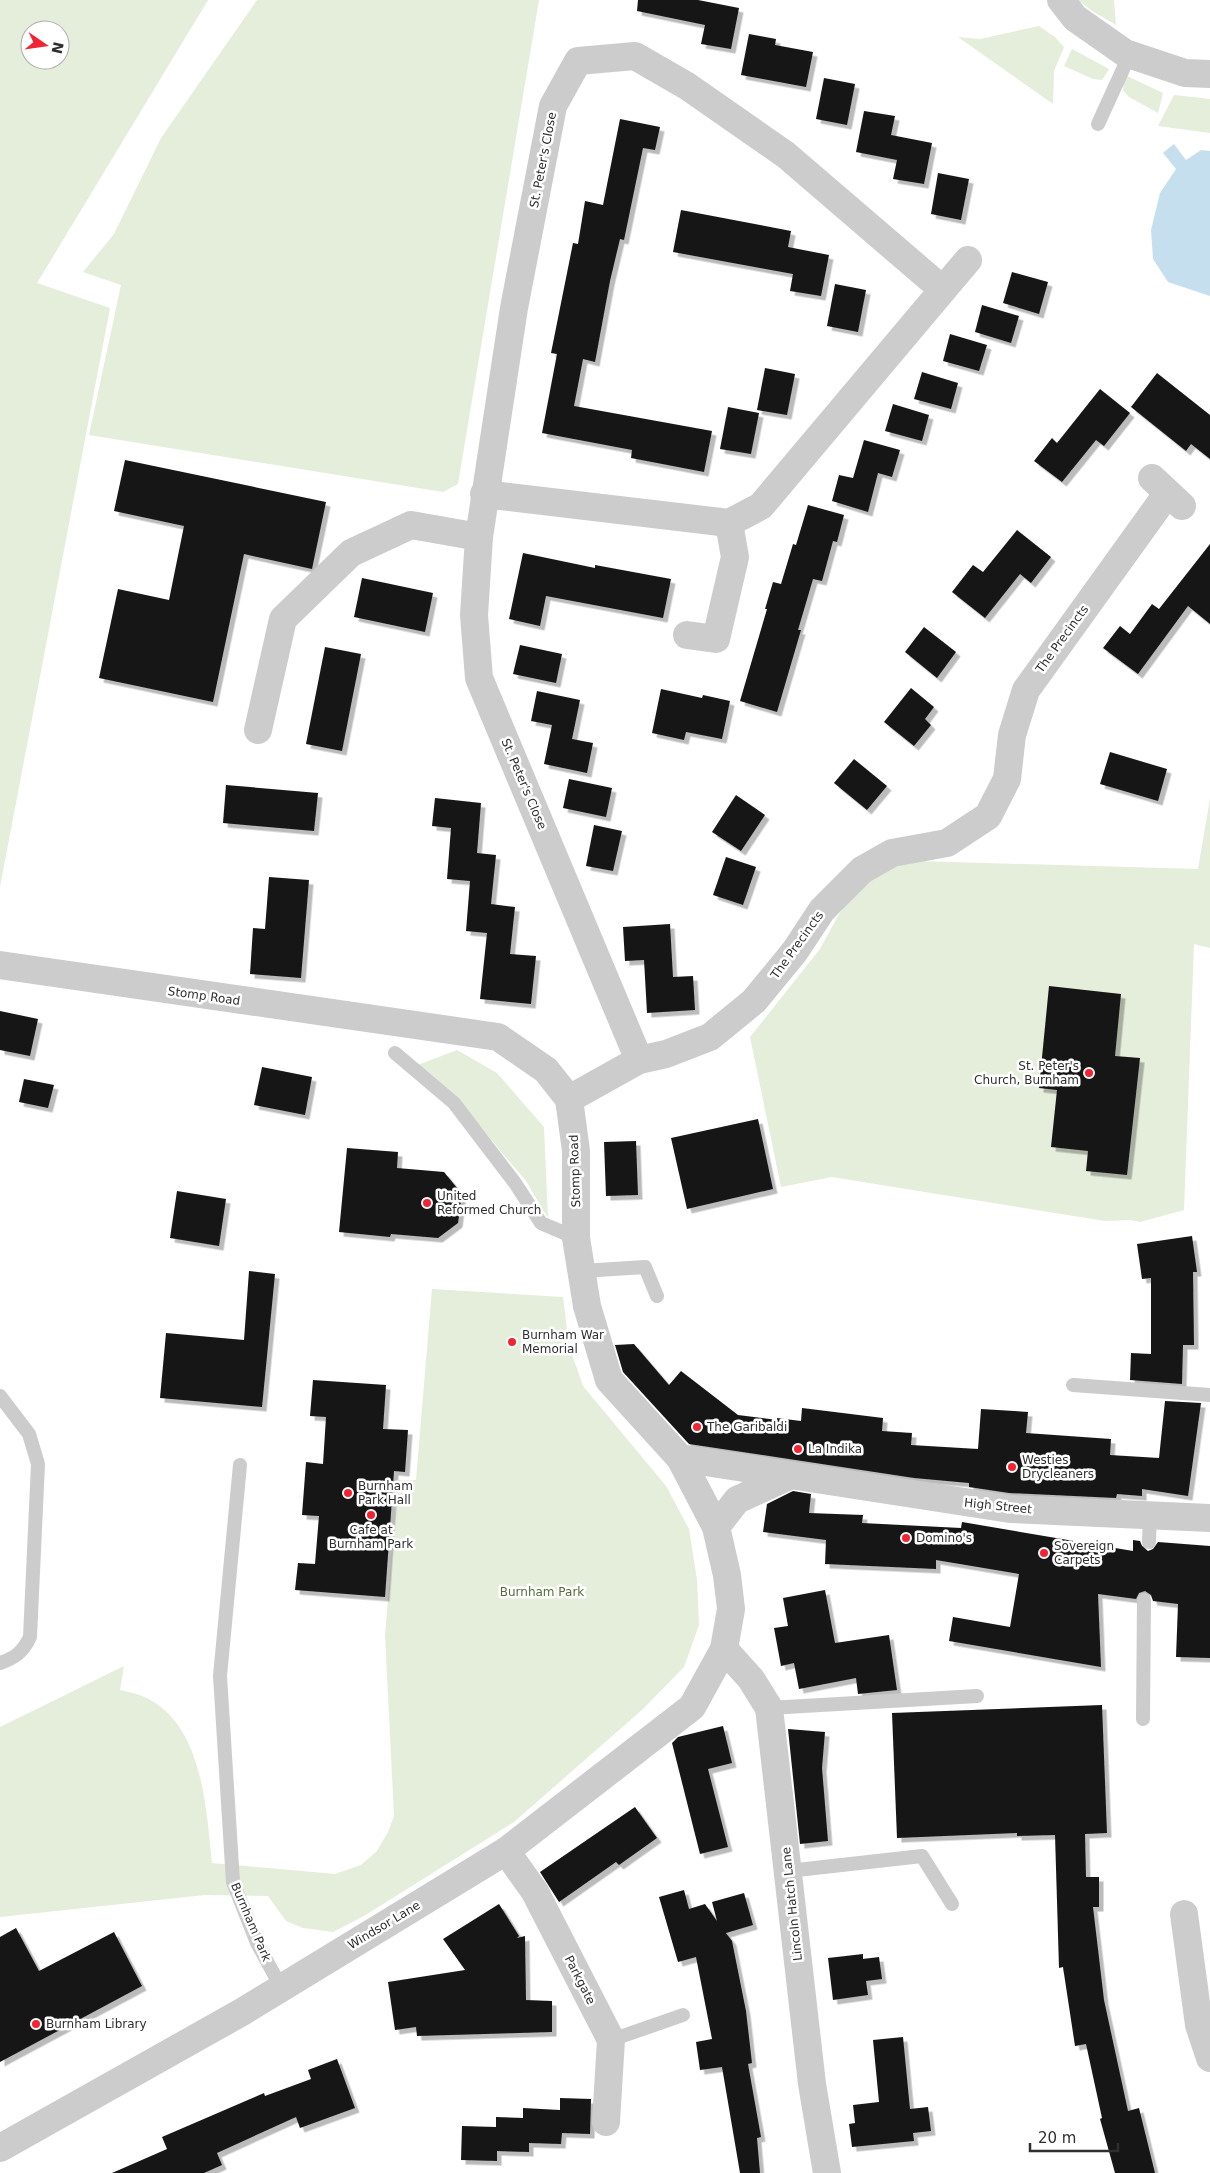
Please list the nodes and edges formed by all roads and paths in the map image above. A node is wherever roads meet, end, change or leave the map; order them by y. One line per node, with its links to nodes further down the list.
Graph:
1 (1061, 0): 2 (street)
2 (1130, 54): 3 (street); 4 (lane)
3 (1210, 74)
4 (1098, 124)
5 (968, 260): 6 (street)
6 (942, 289): 8 (street, St. Peter's Close); 9 (street)
7 (1167, 493): 15 (street, The Precincts)
8 (484, 494): 9 (street); 10 (street, St. Peter's Close)
9 (730, 523): 11 (street)
10 (479, 537): 12 (street); 15 (street, St. Peter's Close)
11 (687, 636)
12 (258, 730)
13 (0, 966): 16 (street, Stomp Road)
14 (395, 1053): 17 (lane)
15 (639, 1060): 16 (street, The Precincts)
16 (569, 1099): 17 (street, Stomp Road)
17 (576, 1238): 18 (street, Stomp Road)
18 (582, 1271): 19 (lane); 23 (street, Stomp Road)
19 (657, 1296)
20 (1073, 1385): 21 (lane)
21 (1210, 1395)
22 (0, 1396): 30 (lane)
23 (680, 1458): 25 (street, High Street); 27 (street, Stomp Road)
24 (240, 1465): 38 (lane, Burnham Park)
25 (789, 1476): 26 (street, High Street); 27 (street)
26 (1210, 1518)
27 (716, 1527): 29 (street, Stomp Road)
28 (1144, 1600): 33 (lane)
29 (724, 1649): 32 (street, Lincoln Hatch Lane); 34 (street, Windsor Lane)
30 (0, 1663)
31 (977, 1696): 32 (lane)
32 (769, 1708): 35 (street, Lincoln Hatch Lane)
33 (1143, 1719)
34 (506, 1851): 38 (street, Windsor Lane); 40 (street, Parkgate)
35 (788, 1871): 36 (lane); 44 (street, Lincoln Hatch Lane)
36 (952, 1904)
37 (1184, 1914): 41 (street)
38 (281, 1987): 43 (street, Windsor Lane)
39 (683, 2015): 40 (lane)
40 (611, 2040): 42 (street)
41 (1210, 2058)
42 (606, 2122)
43 (0, 2148)
44 (827, 2173)

